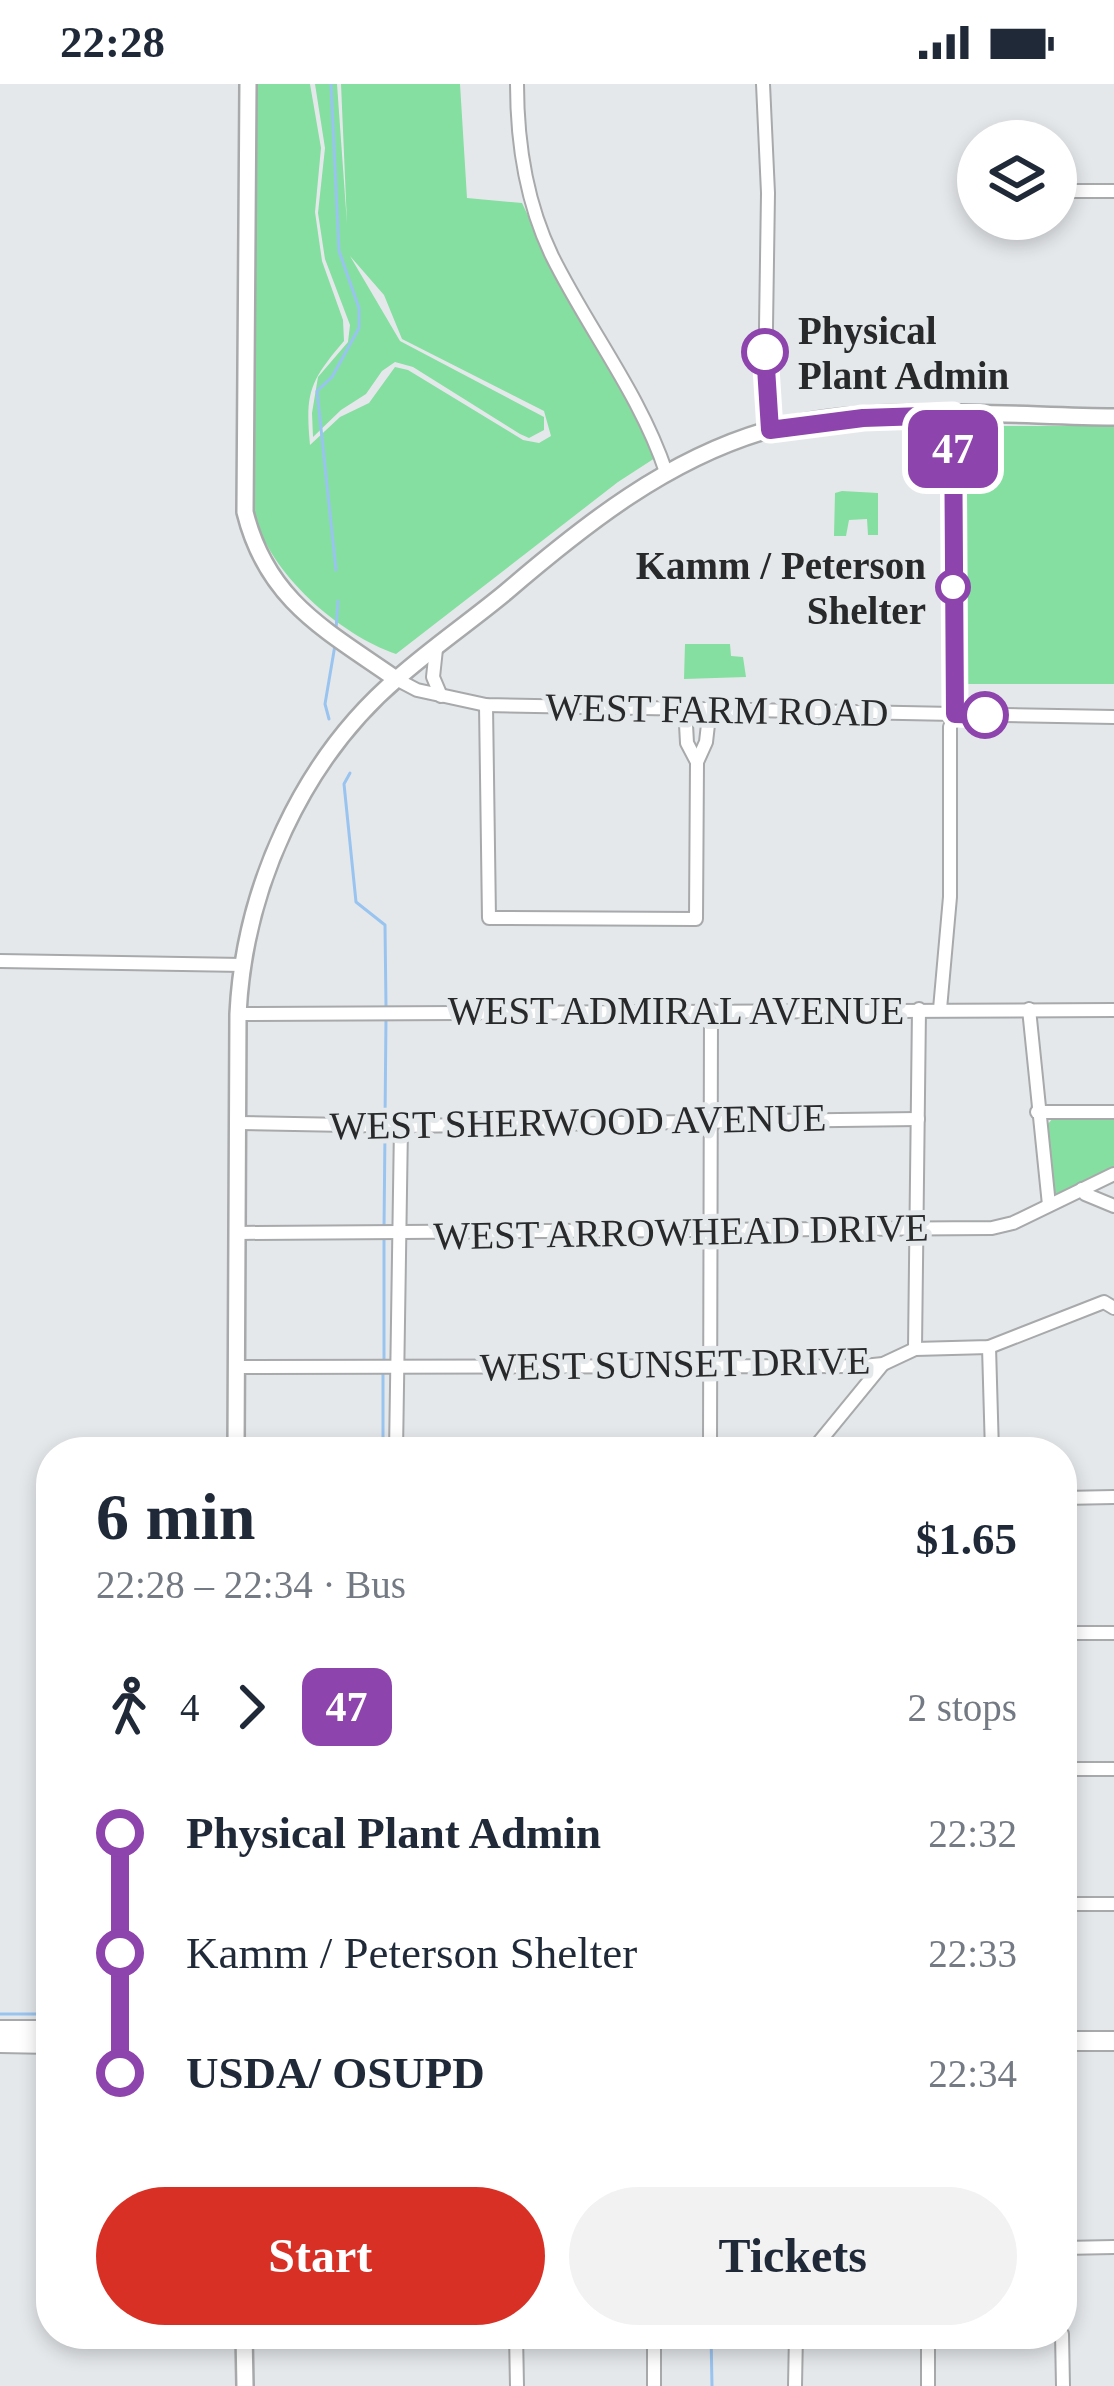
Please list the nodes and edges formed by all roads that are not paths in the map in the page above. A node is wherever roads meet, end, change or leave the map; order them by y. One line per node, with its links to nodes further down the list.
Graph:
1 (248, 84): 11 (main road)
2 (517, 84): 9 (street)
3 (763, 84): 8 (street)
4 (1077, 190): 5 (street)
5 (1114, 191)
6 (953, 415): 7 (main road); 8 (main road); 16 (street)
7 (1114, 417)
8 (770, 430): 9 (main road)
9 (665, 472): 10 (main road)
10 (436, 649): 11 (main road); 12 (street)
11 (396, 679): 12 (street, WEST FARM ROAD); 20 (main road)
12 (441, 697): 13 (street, WEST FARM ROAD)
13 (486, 705): 14 (street, WEST FARM ROAD); 18 (street)
14 (685, 706): 15 (street, WEST FARM ROAD); 18 (street)
15 (710, 706): 16 (street, WEST FARM ROAD); 18 (street)
16 (955, 714): 17 (street, WEST FARM ROAD); 22 (street)
17 (1114, 717)
18 (698, 762)
19 (0, 961): 20 (street)
20 (243, 965): 26 (main road)
21 (919, 1009): 22 (street, WEST ADMIRAL AVENUE); 24 (street, WEST ADMIRAL AVENUE); 29 (street)
22 (940, 1009): 23 (street, WEST ADMIRAL AVENUE)
23 (1029, 1009): 25 (street, WEST ADMIRAL AVENUE); 27 (street)
24 (711, 1010): 26 (street, WEST ADMIRAL AVENUE); 30 (street)
25 (1114, 1010)
26 (238, 1014): 31 (main road)
27 (1037, 1112): 28 (street); 35 (street)
28 (1114, 1112)
29 (918, 1119): 30 (street, WEST SHERWOOD AVENUE); 37 (street)
30 (710, 1120): 32 (street, WEST SHERWOOD AVENUE); 38 (street)
31 (237, 1124): 32 (street, WEST SHERWOOD AVENUE); 39 (main road)
32 (390, 1126): 40 (street)
33 (1114, 1174): 34 (street, WEST ARROWHEAD DRIVE)
34 (1082, 1189): 35 (street, WEST ARROWHEAD DRIVE); 36 (street)
35 (1049, 1204): 37 (street, WEST ARROWHEAD DRIVE)
36 (1114, 1206)
37 (917, 1228): 38 (street, WEST ARROWHEAD DRIVE); 43 (street)
38 (709, 1230): 40 (street, WEST ARROWHEAD DRIVE); 45 (street)
39 (237, 1233): 40 (street, WEST ARROWHEAD DRIVE); 46 (main road)
40 (389, 1234): 47 (street)
41 (1110, 1300): 42 (street, WEST SUNSET DRIVE)
42 (989, 1347): 43 (street, WEST SUNSET DRIVE); 52 (street)
43 (915, 1349): 44 (street, WEST SUNSET DRIVE)
44 (883, 1364): 45 (street, WEST SUNSET DRIVE); 51 (street)
45 (709, 1365): 47 (street, WEST SUNSET DRIVE); 50 (street)
46 (236, 1367): 47 (street, WEST SUNSET DRIVE); 48 (main road)
47 (388, 1367): 49 (street)
48 (236, 1437)
49 (395, 1437)
50 (710, 1437)
51 (823, 1437)
52 (992, 1437)
53 (1114, 1497): 54 (street)
54 (1077, 1498)
55 (1114, 1633): 56 (street)
56 (1077, 1634)
57 (1077, 1769): 58 (street)
58 (1114, 1769)
59 (1077, 1904): 60 (street)
60 (1114, 1904)
61 (0, 2030): 62 (highway)
62 (36, 2030)
63 (1077, 2041): 64 (highway)
64 (1114, 2041)
65 (0, 2043): 66 (highway)
66 (36, 2044)
67 (1077, 2248): 68 (street)
68 (1114, 2248)
69 (244, 2349): 75 (main road)
70 (516, 2349): 76 (street)
71 (654, 2349): 77 (street)
72 (796, 2349): 78 (street)
73 (928, 2349): 79 (street)
74 (1062, 2349): 80 (street)
75 (245, 2386)
76 (517, 2386)
77 (654, 2386)
78 (795, 2386)
79 (928, 2386)
80 (1063, 2386)

